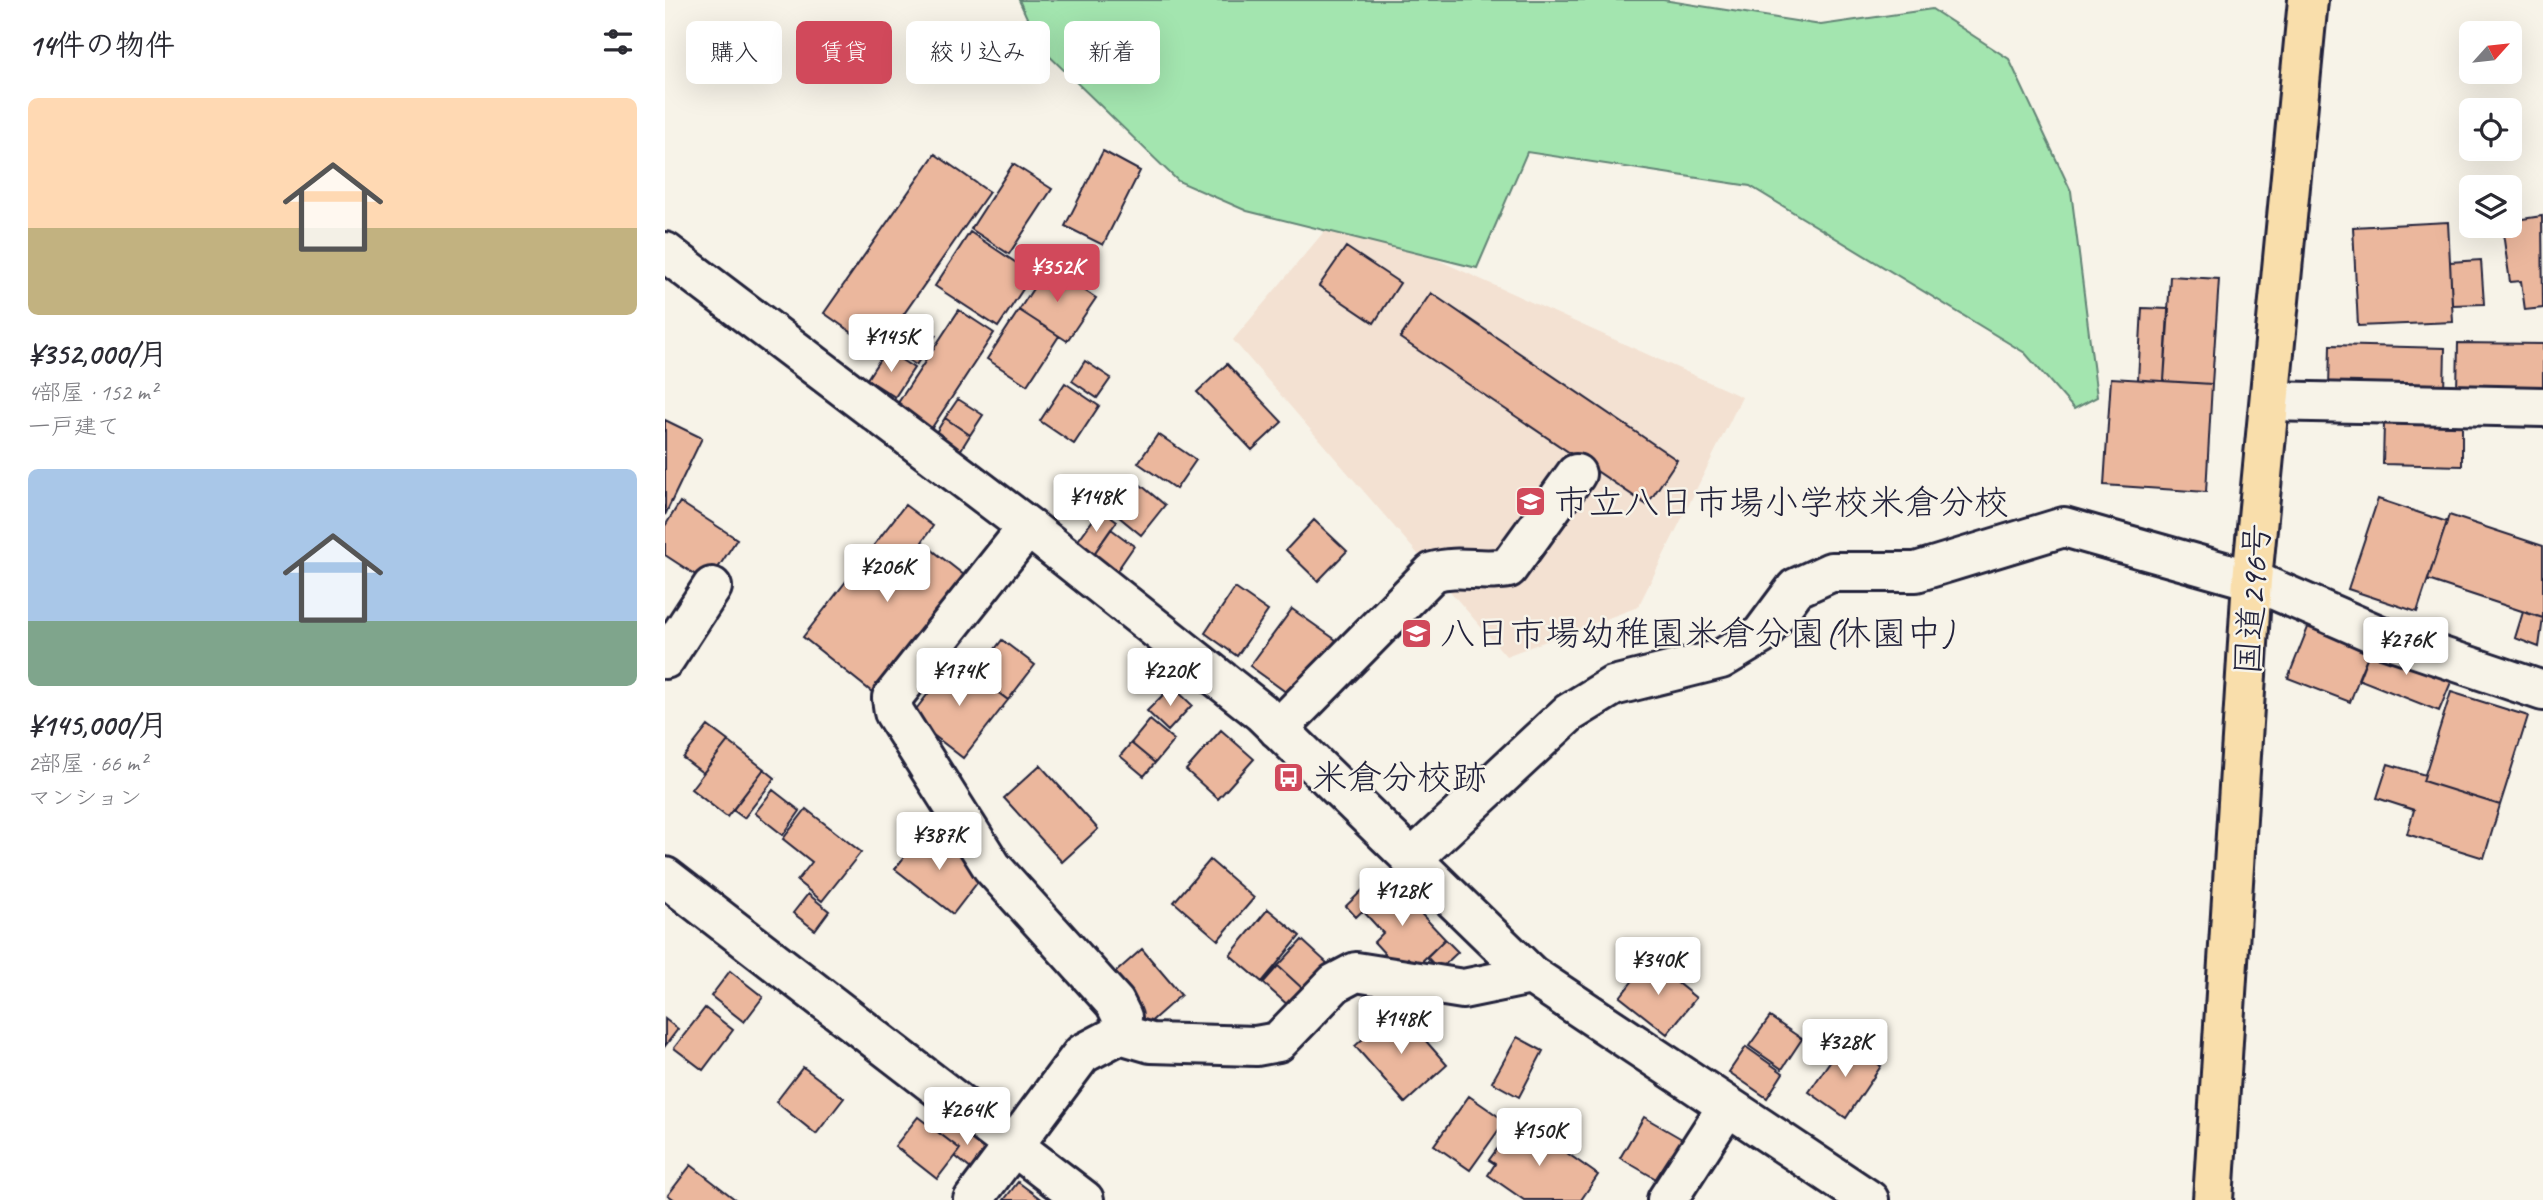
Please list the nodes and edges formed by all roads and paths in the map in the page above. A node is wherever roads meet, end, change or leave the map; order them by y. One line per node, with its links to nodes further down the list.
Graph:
1 (2308, 0): 3 (highway, 国道296号)
2 (665, 252): 6 (street)
3 (2270, 401): 4 (street); 7 (highway, 国道296号)
4 (2543, 407)
5 (1576, 474): 11 (street)
6 (1028, 527): 11 (street); 15 (street)
7 (2252, 580): 10 (street); 12 (street); 22 (highway, 国道296号)
8 (712, 587): 9 (street)
9 (665, 659)
10 (2543, 691)
11 (1278, 729): 12 (street)
12 (1411, 860): 14 (street)
13 (665, 877): 17 (street)
14 (1531, 975): 15 (street); 16 (street)
15 (1120, 1034): 17 (street)
16 (1727, 1107): 20 (street); 21 (street)
17 (1013, 1146): 18 (street); 19 (street)
18 (973, 1200)
19 (1084, 1200)
20 (1667, 1200)
21 (1869, 1200)
22 (2213, 1200)

